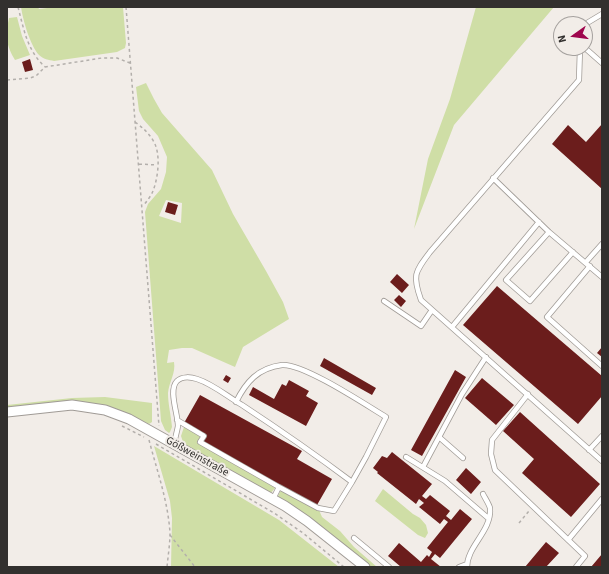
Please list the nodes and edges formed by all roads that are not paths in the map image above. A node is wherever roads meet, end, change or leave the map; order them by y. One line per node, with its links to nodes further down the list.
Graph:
1 (602, 14): 2 (lane)
2 (593, 19)
3 (593, 55): 5 (lane)
4 (580, 56): 6 (lane)
5 (602, 63)
6 (493, 178): 7 (lane); 15 (lane)
7 (539, 222): 8 (lane); 16 (lane)
8 (549, 232): 10 (lane); 10 (lane)
9 (602, 244): 11 (lane)
10 (573, 252): 11 (lane)
11 (586, 262): 12 (lane)
12 (590, 266): 13 (lane); 18 (lane)
13 (602, 277)
14 (384, 302): 15 (lane)
15 (432, 310): 16 (lane)
16 (452, 327): 17 (lane)
17 (486, 357): 19 (lane); 24 (lane)
18 (602, 366)
19 (528, 394): 26 (lane); 38 (lane)
20 (236, 402): 22 (lane); 31 (lane); 31 (lane)
21 (7, 412): 25 (street, Gößweinstraße)
22 (177, 420): 25 (lane); 32 (lane)
23 (602, 436): 26 (lane)
24 (439, 437): 28 (lane); 30 (lane)
25 (174, 444): 34 (street, Gößweinstraße)
26 (589, 450): 29 (lane)
27 (406, 457): 30 (lane)
28 (463, 458)
29 (602, 461)
30 (423, 467): 36 (lane)
31 (352, 482): 32 (lane)
32 (279, 487): 34 (lane)
33 (483, 494): 36 (lane)
34 (273, 499): 40 (street, Gößweinstraße)
35 (602, 499): 38 (lane)
36 (488, 518): 39 (lane)
37 (354, 538): 41 (lane)
38 (568, 540): 43 (lane)
39 (467, 566): 42 (lane)
40 (365, 567)
41 (389, 567)
42 (459, 567)
43 (576, 567)

